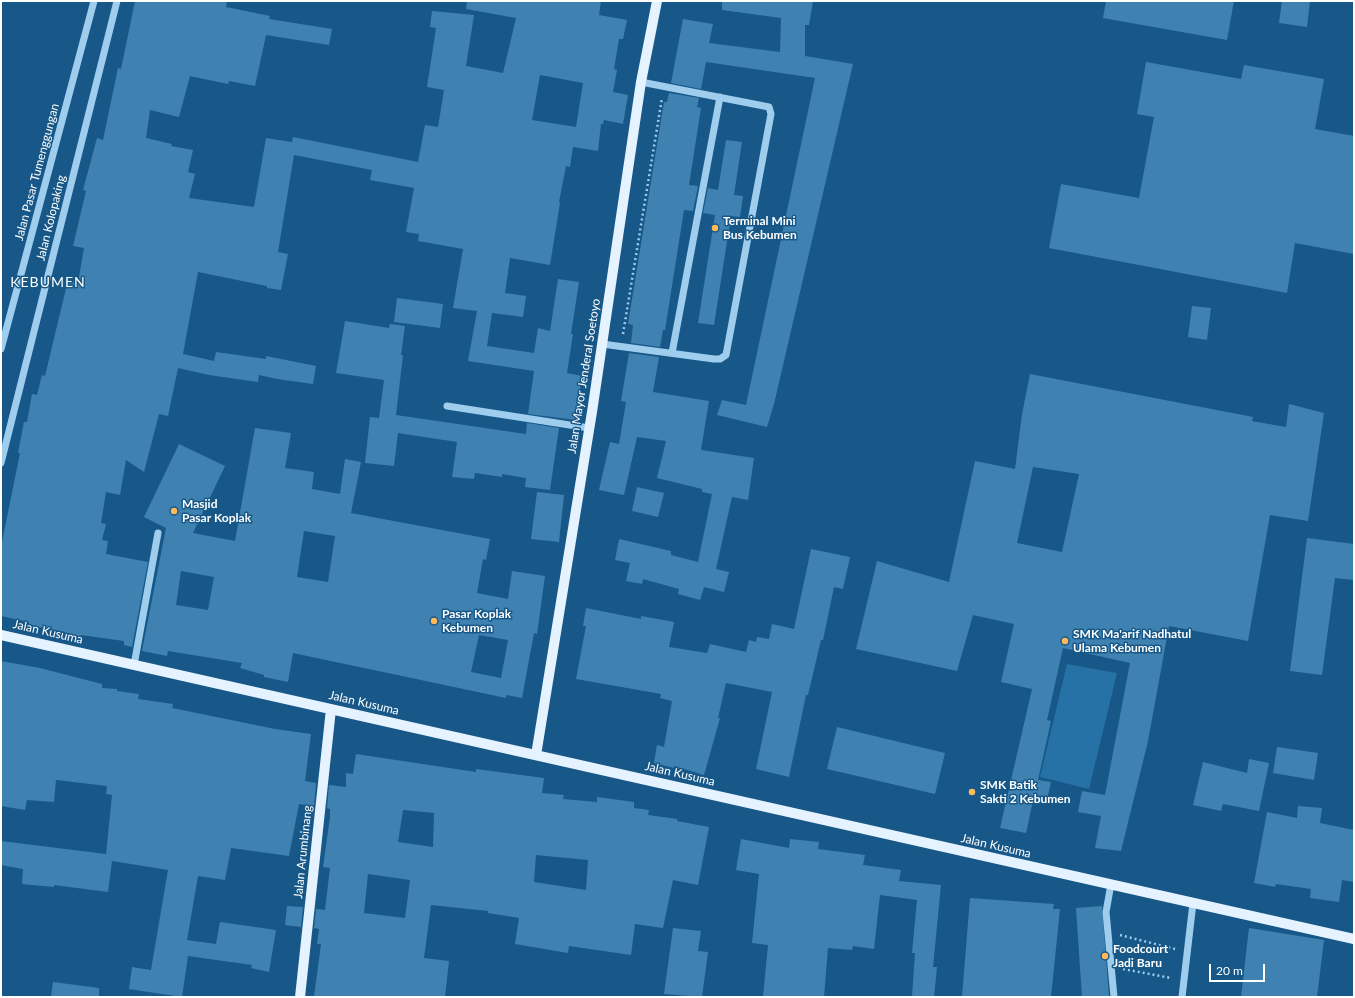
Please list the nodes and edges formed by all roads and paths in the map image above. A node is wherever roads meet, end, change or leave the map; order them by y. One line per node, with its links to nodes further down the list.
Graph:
1 (94, 1): 9 (street, Jalan Pasar Tumenggungan)
2 (117, 1): 13 (street, Jalan Kolopaking)
3 (657, 1): 4 (main road, Jalan Mayor Jenderal Soetoyo)
4 (641, 82): 5 (street); 8 (main road, Jalan Mayor Jenderal Soetoyo)
5 (664, 87): 6 (street); 7 (path)
6 (720, 97): 10 (street); 10 (street)
7 (623, 337)
8 (602, 344): 10 (street); 12 (main road, Jalan Mayor Jenderal Soetoyo)
9 (1, 349)
10 (672, 354)
11 (446, 406): 12 (street)
12 (589, 428): 18 (main road, Jalan Mayor Jenderal Soetoyo)
13 (1, 463)
14 (158, 533): 16 (street)
15 (1, 635): 16 (main road, Jalan Kusuma)
16 (134, 665): 17 (main road, Jalan Kusuma)
17 (331, 709): 18 (main road, Jalan Kusuma); 26 (main road, Jalan Arumbinang)
18 (536, 755): 19 (main road, Jalan Kusuma)
19 (1111, 884): 20 (main road, Jalan Kusuma); 21 (street)
20 (1193, 903): 22 (main road, Jalan Kusuma); 23 (street)
21 (1107, 932): 23 (path); 24 (street)
22 (1354, 939)
23 (1187, 952): 25 (street)
24 (1111, 967): 25 (path); 27 (street)
25 (1184, 980): 28 (street)
26 (300, 997)
27 (1114, 997)
28 (1182, 997)

